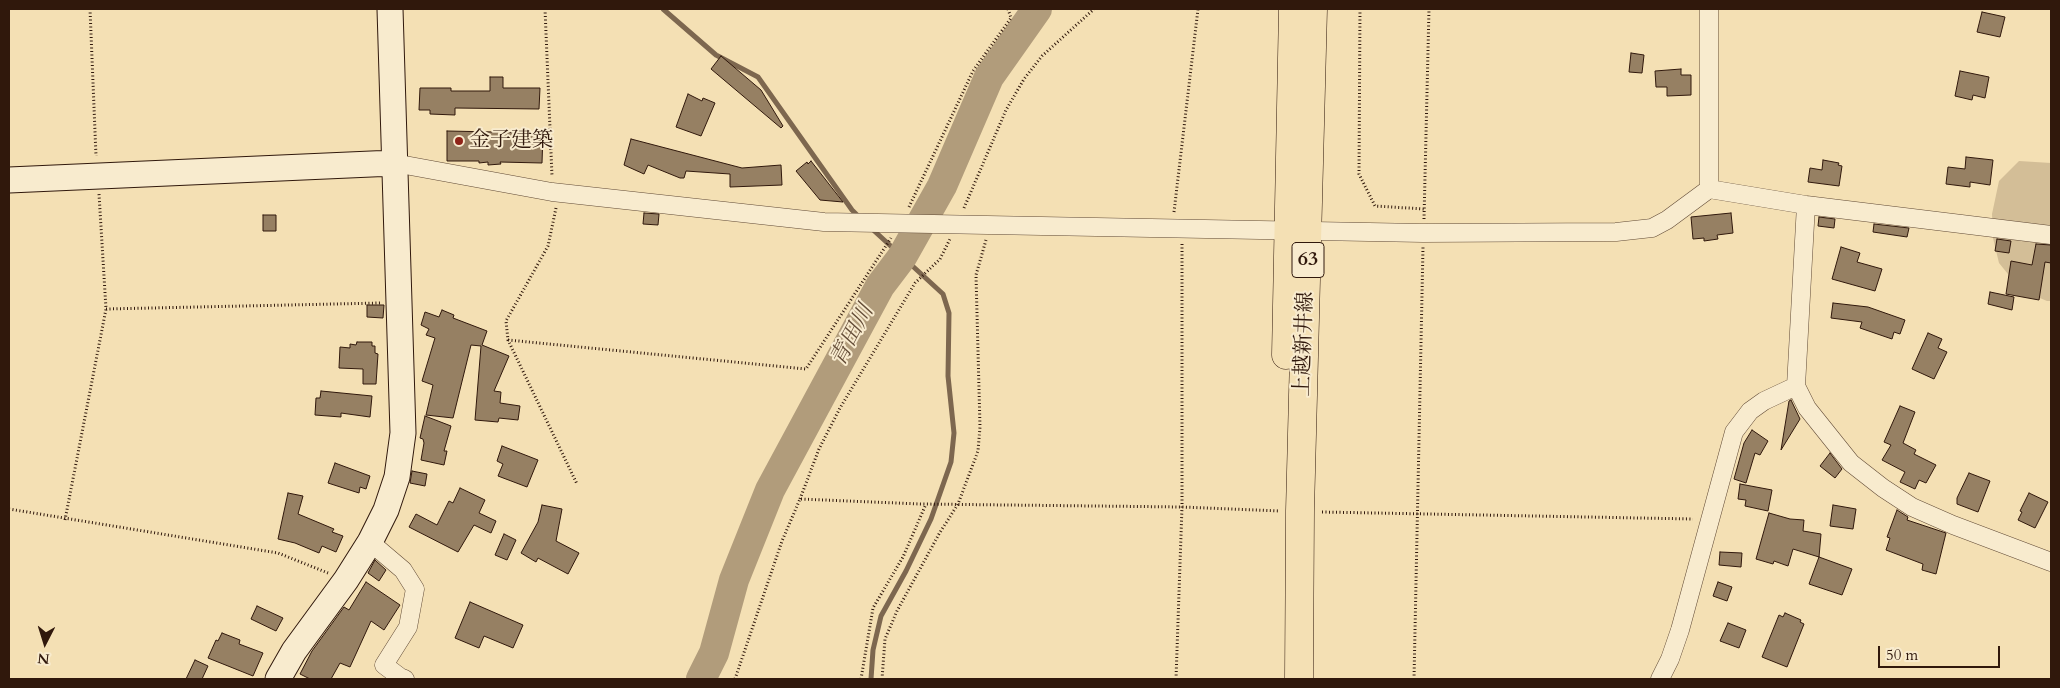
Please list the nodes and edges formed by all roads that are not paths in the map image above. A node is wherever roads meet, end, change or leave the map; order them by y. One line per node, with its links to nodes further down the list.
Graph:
1 (390, 9): 5 (street)
2 (1293, 9): 9 (main road, 上越新井線 / 63)
3 (1313, 9): 9 (main road, 上越新井線 / 63)
4 (1709, 9): 7 (street)
5 (394, 163): 6 (street); 9 (street); 13 (street)
6 (9, 180)
7 (1709, 189): 8 (street); 9 (street)
8 (1806, 205): 10 (street); 11 (street)
9 (1299, 229): 12 (main road, 上越新井線 / 63)
10 (2051, 235)
11 (1796, 386): 14 (street); 19 (street)
12 (1292, 511): 17 (main road, 上越新井線 / 63); 18 (main road, 上越新井線 / 63)
13 (370, 542): 15 (street); 16 (street)
14 (2051, 562)
15 (278, 679)
16 (405, 679)
17 (1280, 679)
18 (1299, 679)
19 (1660, 679)

